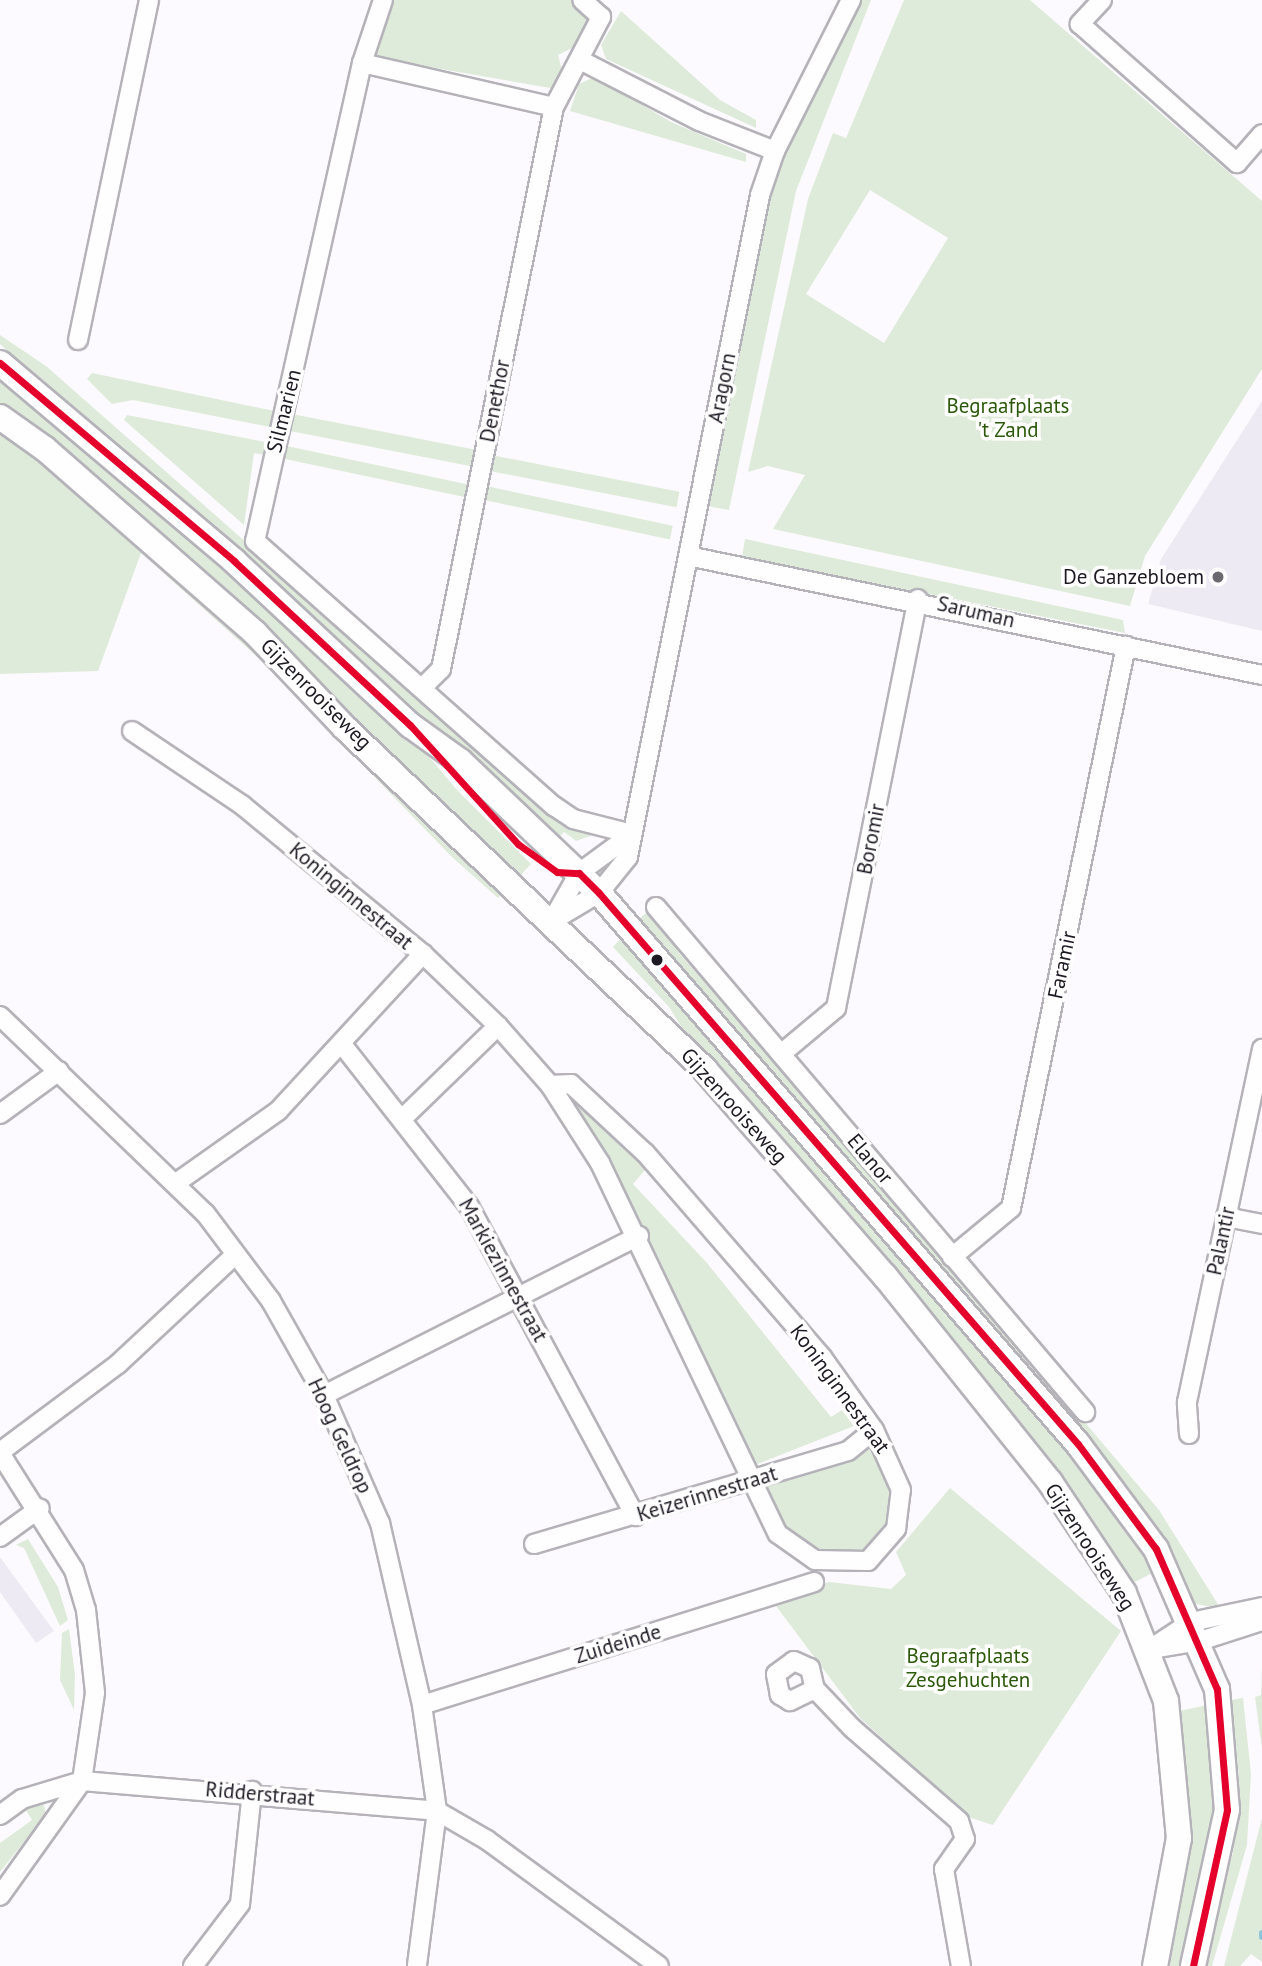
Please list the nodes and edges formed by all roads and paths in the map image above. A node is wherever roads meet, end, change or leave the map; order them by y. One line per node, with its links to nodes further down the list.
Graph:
1 (149, 0): 13 (street)
2 (383, 0): 9 (street)
3 (582, 0): 7 (street)
4 (610, 0): 7 (street, Denethor)
5 (851, 0): 12 (street, Aragorn)
6 (1102, 0): 11 (street)
7 (601, 17): 8 (street, Denethor)
8 (582, 61): 10 (street, Denethor); 12 (street)
9 (362, 62): 10 (street); 20 (street, Silmarien)
10 (554, 107): 20 (street, Denethor)
11 (1262, 134)
12 (775, 150): 16 (street, Aragorn)
13 (78, 340)
14 (0, 363): 23 (main road, Gijzenrooiseweg)
15 (0, 417): 26 (main road, Gijzenrooiseweg)
16 (688, 556): 17 (street, Saruman); 22 (street, Aragorn)
17 (918, 599): 18 (street, Saruman); 32 (street, Boromir)
18 (1126, 646): 19 (street, Saruman); 42 (street, Faramir)
19 (1262, 675)
20 (422, 688): 22 (street)
21 (132, 730): 27 (street, Koninginnestraat)
22 (632, 834): 23 (street); 24 (street, Aragorn)
23 (579, 873): 24 (main road, Gijzenrooiseweg); 26 (street)
24 (599, 893): 26 (street, Aragorn); 57 (main road, Gijzenrooiseweg)
25 (656, 906): 32 (street, Elanor)
26 (552, 921): 58 (main road, Gijzenrooiseweg)
27 (423, 954): 29 (street, Koninginnestraat); 30 (street)
28 (0, 1016): 33 (street, Hoog Geldrop)
29 (498, 1026): 34 (street, Koninginnestraat); 36 (street)
30 (341, 1043): 36 (street, Markiezinnestraat); 37 (street)
31 (1262, 1049): 38 (street, Palantir)
32 (781, 1054): 42 (street, Elanor)
33 (59, 1071): 35 (street); 37 (street, Hoog Geldrop)
34 (550, 1085): 40 (street, Koninginnestraat); 46 (street, Koninginnestraat)
35 (0, 1114)
36 (404, 1117): 43 (street, Markiezinnestraat)
37 (176, 1183): 41 (street, Hoog Geldrop)
38 (1226, 1217): 39 (street); 47 (street, Palantir)
39 (1262, 1224)
40 (639, 1236): 43 (street); 49 (street, Koninginnestraat)
41 (235, 1255): 44 (street, Hoog Geldrop); 48 (street)
42 (952, 1257): 45 (street, Elanor)
43 (521, 1299): 44 (street); 51 (street, Markiezinnestraat)
44 (324, 1395): 60 (street, Hoog Geldrop)
45 (1085, 1412)
46 (874, 1430): 49 (street, Keizerinnestraat); 49 (street, Koninginnestraat)
47 (1189, 1434)
48 (0, 1452): 50 (street)
49 (753, 1480): 51 (street, Keizerinnestraat)
50 (40, 1508): 52 (street); 61 (street)
51 (635, 1516): 53 (street, Keizerinnestraat)
52 (0, 1537)
53 (534, 1544)
54 (814, 1582): 60 (street, Zuideinde)
55 (1262, 1606): 57 (street)
56 (1262, 1620): 57 (street)
57 (1196, 1632): 58 (street); 71 (main road, Gijzenrooiseweg)
58 (1150, 1648): 70 (main road, Gijzenrooiseweg)
59 (815, 1689): 69 (street)
60 (422, 1705): 63 (street, Hoog Geldrop)
61 (82, 1782): 62 (street, Ridderstraat); 64 (street, Ridderstraat); 65 (street)
62 (252, 1791): 63 (street, Ridderstraat); 66 (street)
63 (437, 1811): 67 (street, Hoog Geldrop); 68 (street)
64 (0, 1815)
65 (0, 1896)
66 (192, 1966)
67 (417, 1966)
68 (659, 1966)
69 (961, 1966)
70 (1155, 1966)
71 (1193, 1966)

